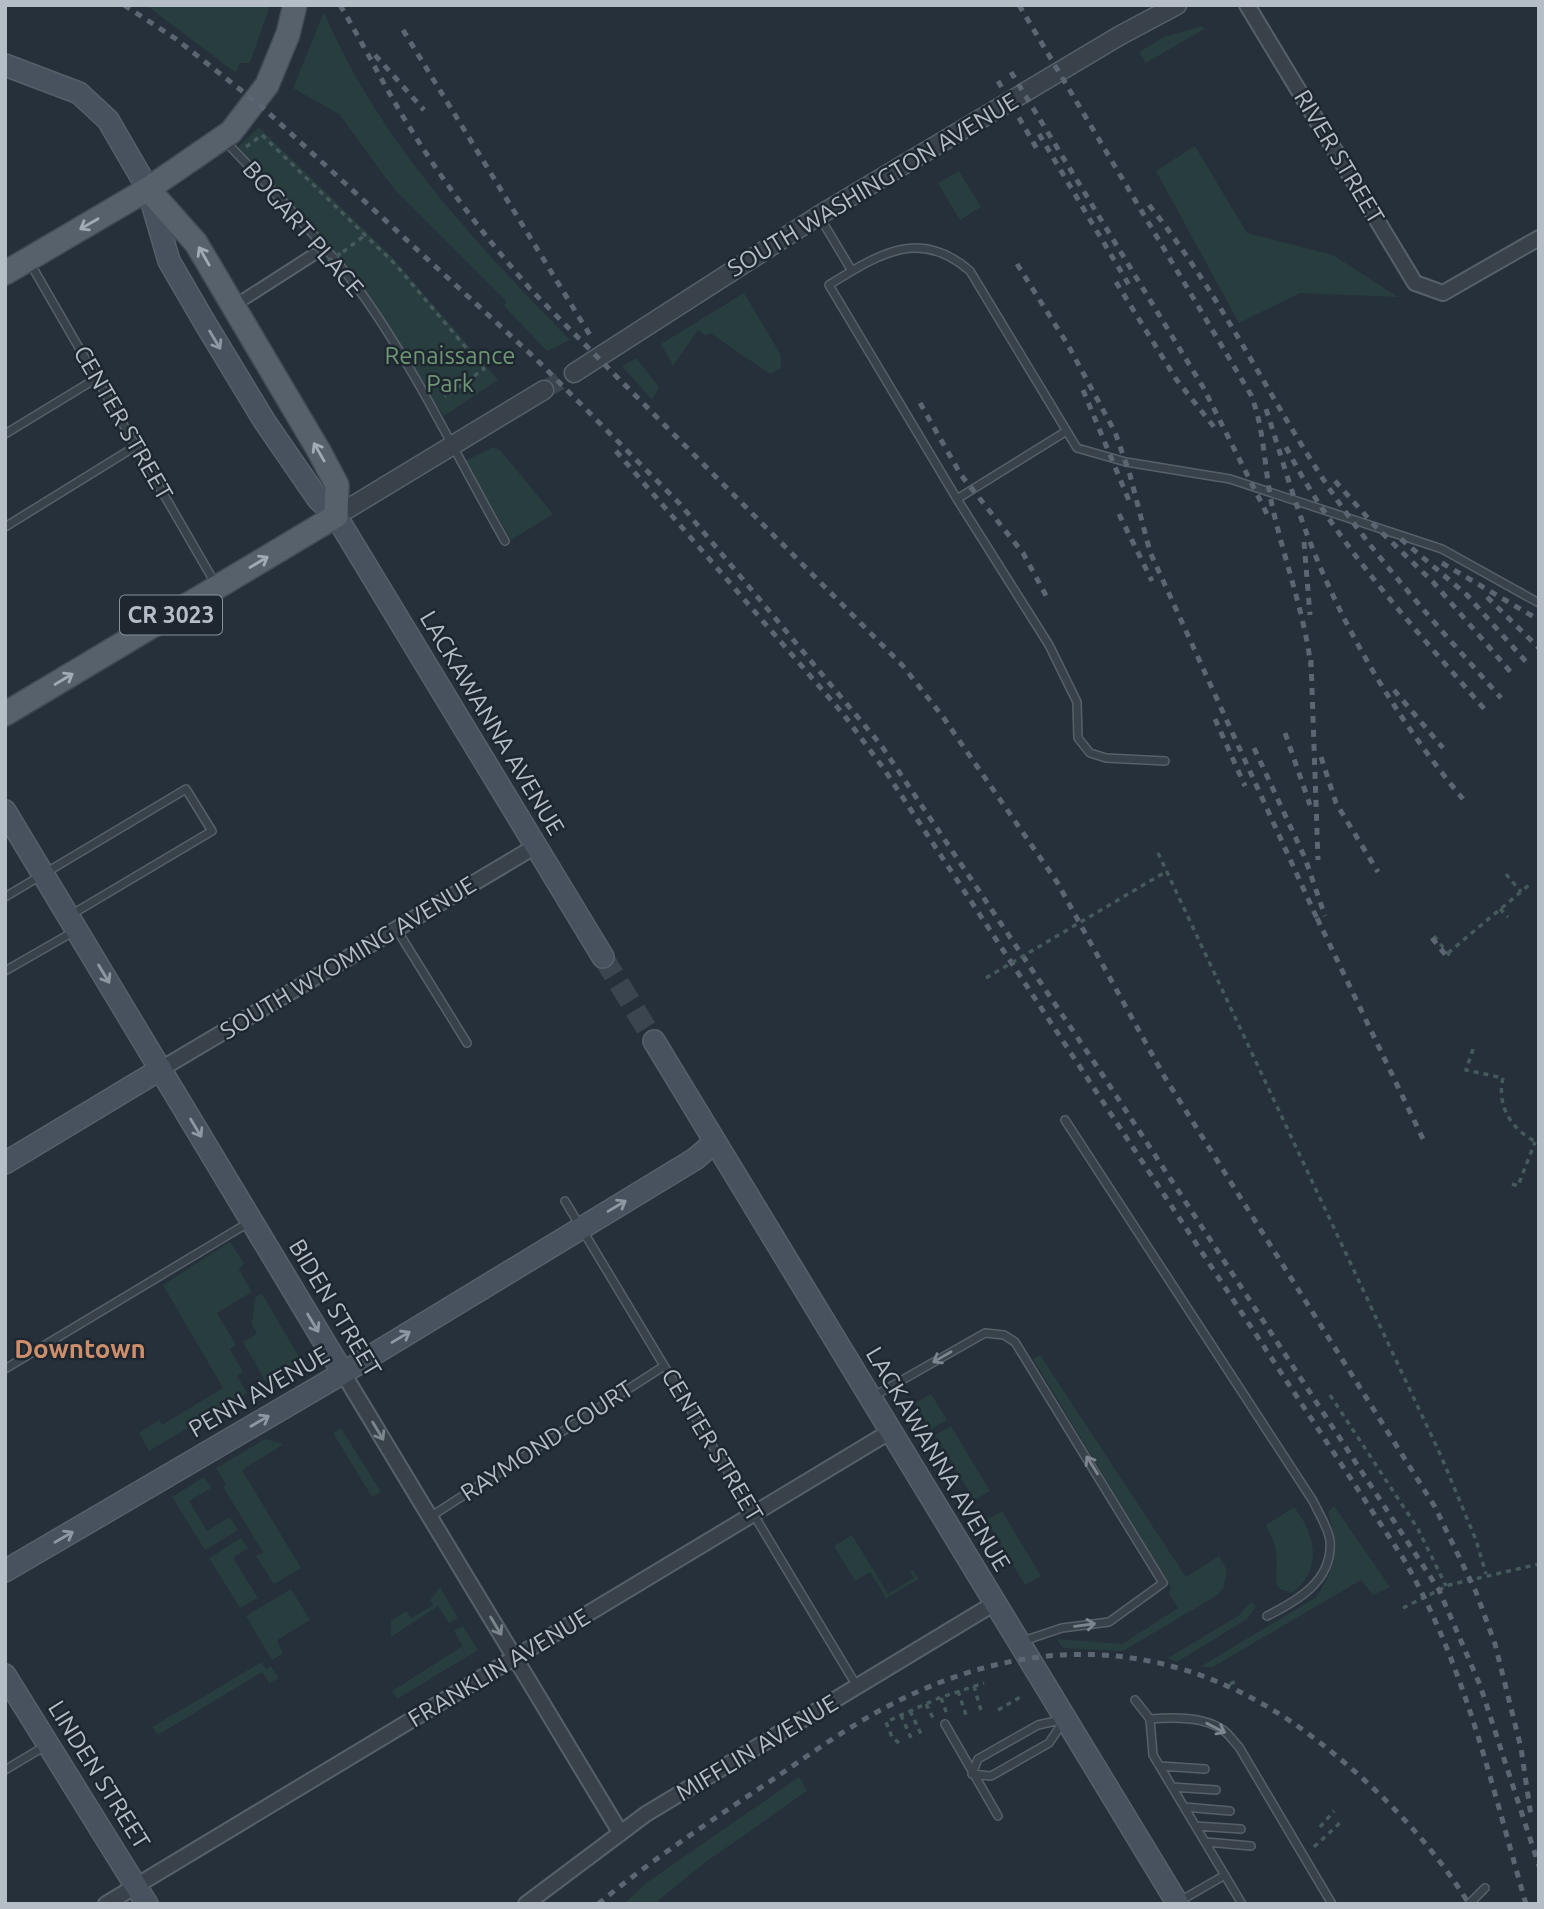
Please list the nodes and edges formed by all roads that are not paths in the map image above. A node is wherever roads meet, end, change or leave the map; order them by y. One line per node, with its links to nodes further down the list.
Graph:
1 (295, 5): 5 (main road)
2 (1177, 5): 7 (street, SOUTH WASHINGTON AVENUE)
3 (1247, 5): 8 (street, RIVER STREET)
4 (5, 65): 6 (main road, LACKAWANNA AVENUE)
5 (223, 138): 6 (main road); 19 (lane, BOGART PLACE)
6 (148, 189): 10 (main road, one-way to 10); 22 (main road, LACKAWANNA AVENUE, one-way to 22); 22 (main road, LACKAWANNA AVENUE, one-way to 6)
7 (818, 216): 11 (lane); 14 (street, SOUTH WASHINGTON AVENUE)
8 (1539, 239)
9 (313, 255): 13 (street)
10 (28, 259): 12 (main road); 15 (lane, CENTER STREET)
11 (852, 271): 17 (lane); 21 (lane)
12 (5, 273)
13 (235, 305)
14 (574, 373)
15 (97, 378): 18 (lane); 20 (lane, CENTER STREET)
16 (544, 390): 19 (street)
17 (1065, 432): 21 (lane); 26 (lane)
18 (5, 434)
19 (453, 445): 22 (street); 24 (lane, BOGART PLACE)
20 (135, 446): 23 (lane); 25 (lane, CENTER STREET)
21 (957, 499): 28 (lane)
22 (336, 516): 25 (main road, CR 3023, one-way to 22); 30 (main road, LACKAWANNA AVENUE)
23 (5, 527)
24 (505, 541)
25 (217, 587): 27 (main road, CR 3023, one-way to 25)
26 (1539, 603)
27 (5, 714)
28 (1165, 761)
29 (5, 811): 31 (main road, BIDEN STREET)
30 (536, 846): 34 (street, SOUTH WYOMING AVENUE); 35 (main road, LACKAWANNA AVENUE)
31 (44, 875): 32 (lane); 33 (main road, BIDEN STREET); 33 (lane)
32 (5, 897)
33 (73, 923): 36 (lane); 39 (main road, BIDEN STREET, one-way to 39)
34 (397, 930): 38 (lane); 39 (street, SOUTH WYOMING AVENUE)
35 (603, 957)
36 (5, 971)
37 (654, 1041): 41 (main road, LACKAWANNA AVENUE)
38 (467, 1043)
39 (161, 1069): 42 (main road); 44 (main road, BIDEN STREET, one-way to 44)
40 (1065, 1120): 55 (lane)
41 (715, 1142): 45 (main road, PENN AVENUE, one-way to 41); 49 (main road, LACKAWANNA AVENUE)
42 (5, 1163)
43 (565, 1201): 45 (lane, CENTER STREET)
44 (252, 1221): 47 (lane); 48 (main road, BIDEN STREET, one-way to 48)
45 (583, 1227): 46 (lane, CENTER STREET); 48 (main road, PENN AVENUE, one-way to 45)
46 (664, 1366): 51 (lane, CENTER STREET); 52 (lane, RAYMOND COURT)
47 (5, 1369)
48 (343, 1373): 52 (street, BIDEN STREET, one-way to 52); 53 (main road, PENN AVENUE, one-way to 48)
49 (871, 1398): 50 (main road, LACKAWANNA AVENUE); 56 (lane, one-way to 49)
50 (891, 1431): 51 (street, FRANKLIN AVENUE); 54 (main road, LACKAWANNA AVENUE)
51 (754, 1514): 57 (street, FRANKLIN AVENUE); 59 (lane, CENTER STREET)
52 (430, 1517): 57 (street, BIDEN STREET, one-way to 57)
53 (5, 1571)
54 (995, 1603): 56 (main road, LACKAWANNA AVENUE); 59 (street, MIFFLIN AVENUE)
55 (1267, 1616)
56 (1020, 1643): 61 (main road, LACKAWANNA AVENUE)
57 (515, 1658): 76 (street, BIDEN STREET); 81 (street, FRANKLIN AVENUE)
58 (5, 1675): 64 (main road, LINDEN STREET)
59 (858, 1688): 76 (street, MIFFLIN AVENUE)
60 (1135, 1700): 62 (lane)
61 (1065, 1719): 68 (lane); 68 (lane); 82 (main road, LACKAWANNA AVENUE)
62 (1150, 1719): 65 (lane); 86 (lane, one-way to 86)
63 (944, 1725): 68 (lane)
64 (48, 1744): 67 (lane); 81 (main road, LINDEN STREET)
65 (1160, 1766): 66 (lane); 69 (lane)
66 (1205, 1769)
67 (5, 1770)
68 (972, 1774): 73 (lane)
69 (1172, 1787): 70 (lane); 71 (lane)
70 (1216, 1790)
71 (1184, 1807): 72 (lane); 74 (lane)
72 (1230, 1811)
73 (998, 1816)
74 (1196, 1826): 75 (lane); 77 (lane)
75 (1241, 1829)
76 (620, 1832): 84 (street, MIFFLIN AVENUE)
77 (1206, 1842): 78 (lane); 79 (lane)
78 (1251, 1846)
79 (1225, 1875): 82 (lane); 85 (lane)
80 (1485, 1888): 87 (lane)
81 (142, 1895): 83 (street, FRANKLIN AVENUE)
82 (1178, 1903)
83 (106, 1904)
84 (526, 1904)
85 (1242, 1904)
86 (1332, 1904)
87 (1469, 1904)

